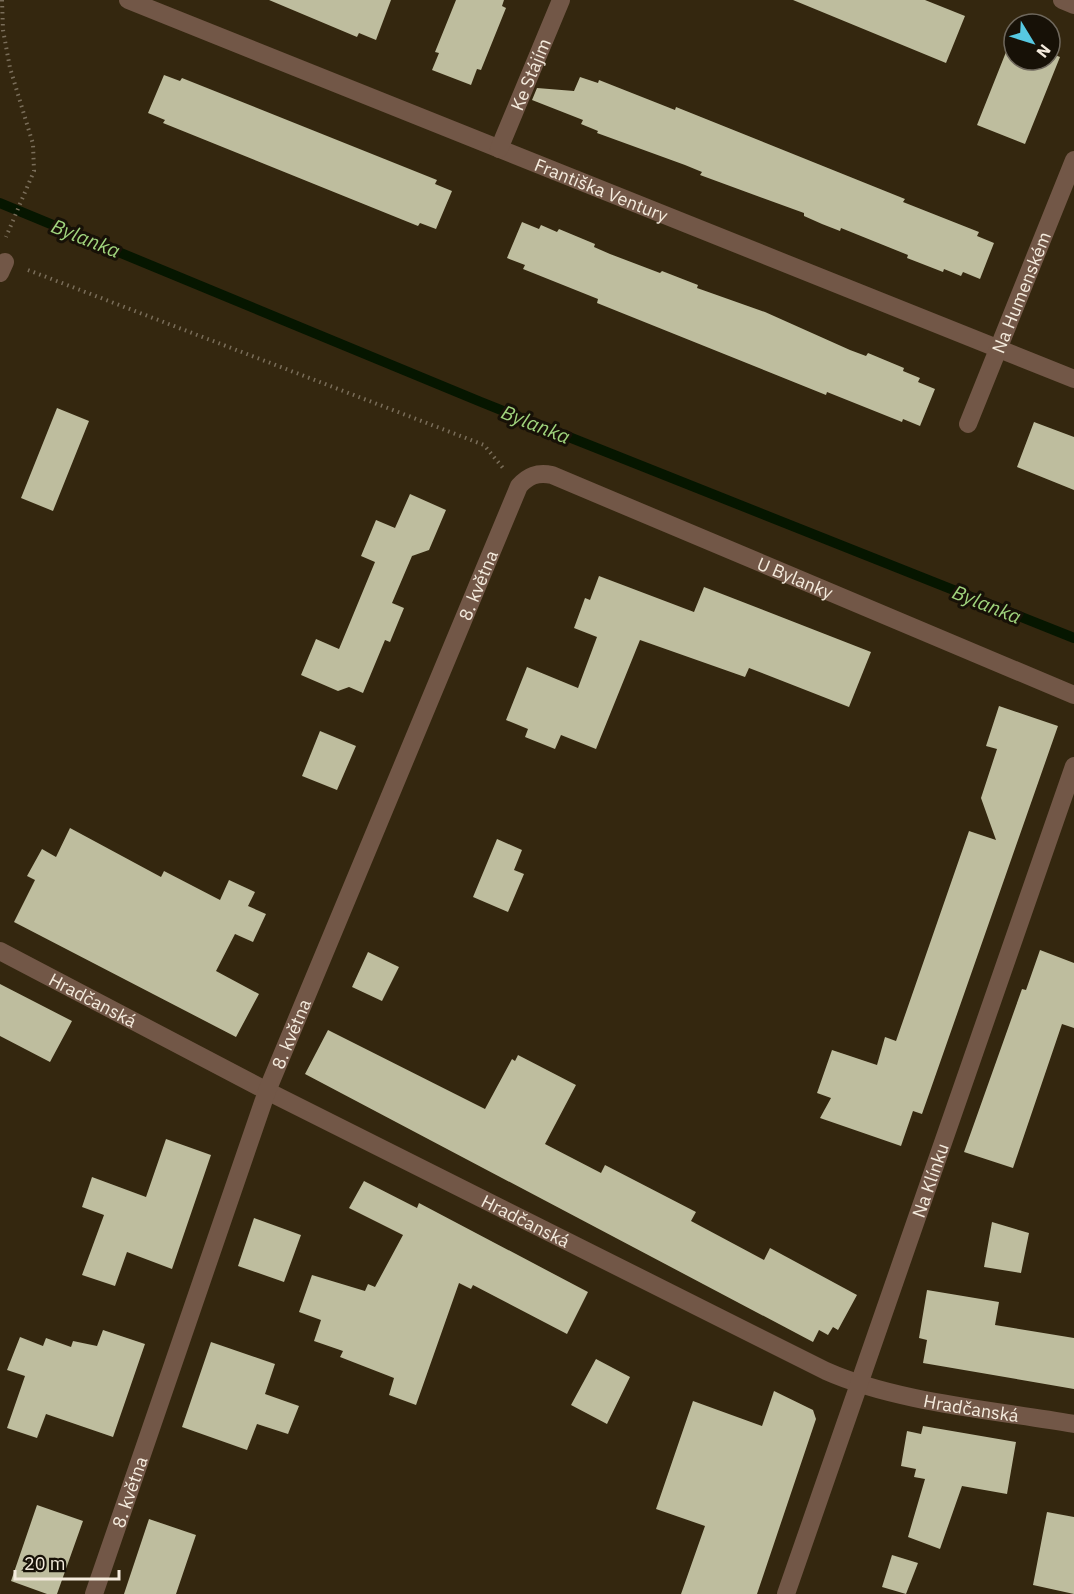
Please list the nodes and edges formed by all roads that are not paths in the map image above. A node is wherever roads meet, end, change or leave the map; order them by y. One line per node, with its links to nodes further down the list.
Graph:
1 (128, 0): 5 (street, Františka Ventury)
2 (561, 0): 5 (street, Ke Stájím)
3 (1062, 0): 4 (street)
4 (1074, 5)
5 (499, 149): 7 (street, Františka Ventury)
6 (1074, 160): 7 (street, Na Humenském)
7 (998, 349): 8 (street, Františka Ventury); 9 (street, Na Humenském)
8 (1074, 379)
9 (968, 424)
10 (519, 486): 11 (street, U Bylanky); 14 (street, 8. května)
11 (1074, 694)
12 (1074, 766): 15 (street, Na Klínku)
13 (0, 951): 14 (street, Hradčanská)
14 (267, 1091): 15 (street, Hradčanská); 17 (street, 8. května)
15 (857, 1385): 16 (street, Hradčanská); 18 (street, Na Klínku)
16 (1074, 1424)
17 (94, 1594)
18 (786, 1594)

